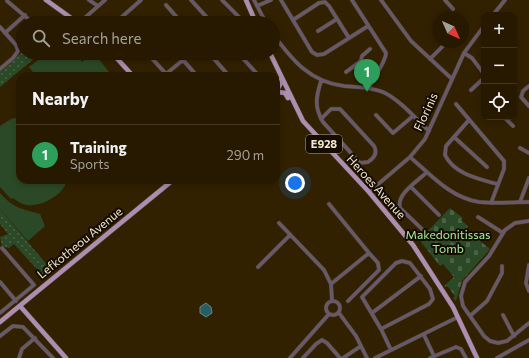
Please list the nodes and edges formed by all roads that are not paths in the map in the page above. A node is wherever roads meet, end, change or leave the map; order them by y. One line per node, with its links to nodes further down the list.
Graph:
1 (46, 0): 22 (main road)
2 (89, 0): 17 (street)
3 (104, 0): 17 (street)
4 (141, 0): 24 (street)
5 (191, 0): 26 (street)
6 (222, 0): 27 (street)
7 (246, 0): 28 (main road)
8 (254, 0): 18 (street)
9 (271, 0): 18 (street)
10 (281, 0): 31 (street)
11 (352, 0): 33 (street)
12 (381, 0): 45 (street)
13 (445, 0): 19 (street)
14 (504, 0): 20 (street)
15 (7, 1): 21 (street)
16 (166, 5): 25 (street)
17 (98, 6): 23 (street)
18 (257, 6): 29 (street)
19 (453, 9)
20 (494, 12)
21 (25, 15)
22 (69, 16)
23 (87, 16)
24 (124, 16)
25 (176, 16)
26 (206, 16)
27 (238, 16)
28 (253, 16)
29 (262, 16)
30 (337, 19): 31 (street); 36 (street); 38 (street)
31 (293, 20): 38 (street)
32 (16, 23): 37 (street)
33 (368, 26): 38 (street); 63 (street)
34 (0, 27): 37 (street)
35 (481, 30): 43 (street, Florinis)
36 (318, 31)
37 (5, 32): 40 (street)
38 (349, 38)
39 (280, 43): 66 (street)
40 (16, 45)
41 (442, 48): 45 (street)
42 (370, 49): 52 (street)
43 (464, 53): 54 (street); 65 (street, Florinis)
44 (16, 54): 53 (street)
45 (430, 59): 65 (street)
46 (118, 60): 55 (main road)
47 (153, 60): 56 (street)
48 (183, 60): 57 (street); 58 (street)
49 (215, 60): 59 (street)
50 (244, 60): 60 (street)
51 (273, 60): 61 (main road, Heroes Avenue / E928)
52 (361, 61): 62 (street); 63 (street)
53 (0, 69)
54 (481, 70)
55 (129, 72)
56 (164, 72)
57 (170, 72)
58 (194, 72)
59 (226, 72)
60 (255, 72)
61 (279, 72)
62 (346, 72)
63 (377, 72): 71 (street)
64 (281, 77): 68 (main road); 69 (main road, Heroes Avenue / E928)
65 (452, 79): 84 (street, Florinis)
66 (321, 80): 71 (street); 80 (street)
67 (481, 81): 73 (street)
68 (280, 85)
69 (285, 86): 72 (main road); 77 (main road, Heroes Avenue / E928)
70 (529, 86): 76 (street)
71 (368, 88): 79 (street)
72 (280, 90)
73 (472, 90)
74 (280, 92): 77 (main road)
75 (456, 104): 81 (street)
76 (529, 106)
77 (297, 110): 95 (main road, Heroes Avenue / E928)
78 (376, 115): 79 (street)
79 (413, 116): 84 (street)
80 (321, 119): 80 (street)
81 (469, 120): 85 (street); 93 (street)
82 (507, 120): 83 (street)
83 (514, 126)
84 (430, 131): 88 (street, Florinis)
85 (454, 138): 89 (street); 93 (street)
86 (520, 148): 87 (street)
87 (529, 153)
88 (410, 157): 90 (street); 95 (street, Florinis)
89 (487, 167)
90 (426, 172): 94 (street); 98 (street)
91 (529, 179): 96 (street)
92 (168, 184): 116 (main road, Lefkotheou Avenue)
93 (497, 184): 98 (street)
94 (411, 187): 100 (street); 104 (street)
95 (369, 192): 129 (main road, Heroes Avenue / E928)
96 (520, 202): 97 (street); 98 (street)
97 (529, 202)
98 (491, 203)
99 (329, 204): 108 (street)
100 (439, 215)
101 (478, 217): 105 (street)
102 (529, 221): 105 (street)
103 (279, 223): 106 (street)
104 (424, 231)
105 (503, 233): 128 (street)
106 (290, 235): 111 (street); 114 (street)
107 (2, 248): 118 (street)
108 (369, 253): 114 (street); 119 (street)
109 (529, 265): 115 (street)
110 (502, 266): 128 (street)
111 (258, 267)
112 (421, 276): 123 (street); 123 (street); 132 (street)
113 (0, 282): 118 (street)
114 (331, 284): 117 (street)
115 (529, 291)
116 (30, 298): 120 (main road, Lefkotheou Avenue); 125 (main road)
117 (332, 300): 122 (street); 126 (street)
118 (16, 301): 124 (street)
119 (348, 301)
120 (20, 306): 121 (main road, Lefkotheou Avenue); 125 (main road)
121 (12, 312): 125 (main road); 130 (main road, Lefkotheou Avenue)
122 (339, 312): 126 (street); 138 (street)
123 (372, 313): 132 (street)
124 (0, 314)
125 (26, 314): 143 (main road)
126 (329, 314): 144 (street)
127 (503, 315): 135 (street)
128 (470, 316): 135 (street)
129 (458, 317): 133 (street); 151 (main road, Heroes Avenue / E928)
130 (0, 322)
131 (529, 324): 135 (street)
132 (381, 329): 139 (street)
133 (424, 335): 139 (street); 140 (street)
134 (0, 336): 136 (street)
135 (514, 336)
136 (35, 338): 141 (street); 142 (street)
137 (529, 340): 152 (street)
138 (362, 346): 147 (street); 148 (street)
139 (391, 350): 149 (street)
140 (432, 357): 150 (street)
141 (20, 358)
142 (52, 358)
143 (66, 358)
144 (290, 358)
145 (303, 358): 146 (street)
146 (340, 358)
147 (343, 358)
148 (367, 358)
149 (375, 358)
150 (466, 358)
151 (477, 358)
152 (497, 358)

